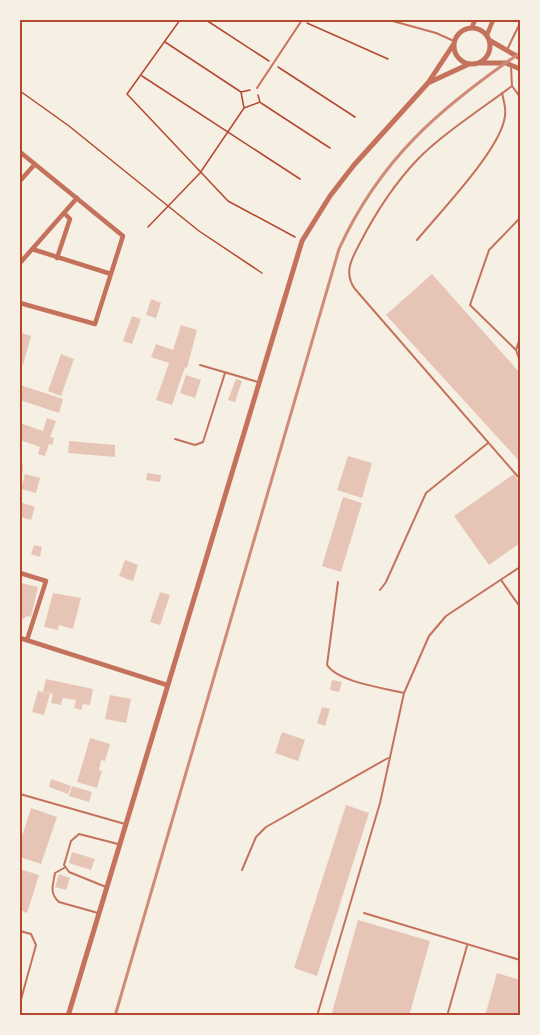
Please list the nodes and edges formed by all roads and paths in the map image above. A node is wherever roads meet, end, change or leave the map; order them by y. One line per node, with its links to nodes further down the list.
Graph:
1 (172, 20): 8 (path)
2 (180, 20): 8 (path)
3 (206, 20): 17 (path)
4 (302, 20): 16 (path); 17 (lane)
5 (389, 20): 13 (lane)
6 (475, 20): 10 (street)
7 (493, 20): 11 (street)
8 (177, 23): 12 (path)
9 (520, 23): 14 (lane)
10 (472, 27): 11 (street); 13 (street)
11 (488, 38): 14 (street); 18 (street)
12 (164, 41): 22 (path); 27 (path)
13 (453, 43): 19 (street); 23 (street)
14 (506, 52): 15 (street)
15 (520, 58)
16 (388, 59)
17 (273, 63): 25 (lane); 32 (path)
18 (478, 63): 19 (street); 20 (street)
19 (469, 64): 23 (street)
20 (511, 65): 21 (street); 24 (lane)
21 (520, 69)
22 (141, 75): 33 (path); 37 (path)
23 (428, 83): 46 (street)
24 (512, 86): 28 (lane); 29 (lane)
25 (257, 88): 27 (path); 30 (path)
26 (20, 91): 41 (path)
27 (241, 92): 31 (path)
28 (502, 93): 45 (lane); 60 (lane)
29 (520, 97)
30 (260, 102): 31 (path); 34 (path)
31 (244, 108): 33 (path)
32 (355, 117)
33 (228, 133): 37 (path); 38 (path)
34 (330, 148)
35 (20, 152): 36 (street)
36 (35, 164): 39 (street); 40 (street)
37 (200, 173): 41 (path); 46 (path)
38 (300, 179)
39 (20, 181)
40 (77, 198): 42 (street); 51 (street)
41 (169, 206): 44 (path); 50 (path)
42 (64, 213): 47 (street); 48 (street)
43 (520, 218): 54 (lane)
44 (148, 227)
45 (417, 240)
46 (302, 241): 58 (street)
47 (32, 249): 48 (street); 49 (street)
48 (57, 258): 51 (street)
49 (20, 263)
50 (262, 273)
51 (111, 274): 52 (street)
52 (20, 303)
53 (520, 338): 54 (lane)
54 (516, 350): 55 (lane)
55 (520, 361)
56 (200, 365): 57 (lane)
57 (225, 373): 58 (lane); 59 (lane)
58 (258, 382): 72 (street)
59 (175, 439)
60 (488, 443): 63 (lane); 68 (lane)
61 (20, 464): 62 (street)
62 (20, 472)
63 (520, 479)
64 (520, 567): 66 (lane)
65 (20, 573): 71 (street)
66 (501, 580): 69 (lane); 73 (lane)
67 (338, 582): 73 (lane)
68 (380, 590)
69 (520, 607)
70 (20, 638): 71 (street)
71 (27, 640): 72 (street)
72 (167, 685): 76 (street)
73 (404, 693): 74 (lane)
74 (388, 758): 79 (lane); 88 (lane)
75 (20, 794): 76 (lane)
76 (125, 824): 77 (street)
77 (119, 844): 78 (lane); 80 (street)
78 (64, 868): 80 (lane); 81 (lane)
79 (242, 870)
80 (106, 887): 81 (street)
81 (99, 913): 87 (street)
82 (363, 913): 84 (lane)
83 (20, 931): 86 (lane)
84 (467, 946): 85 (lane); 89 (lane)
85 (520, 960)
86 (20, 1003)
87 (68, 1016)
88 (317, 1016)
89 (447, 1016)

